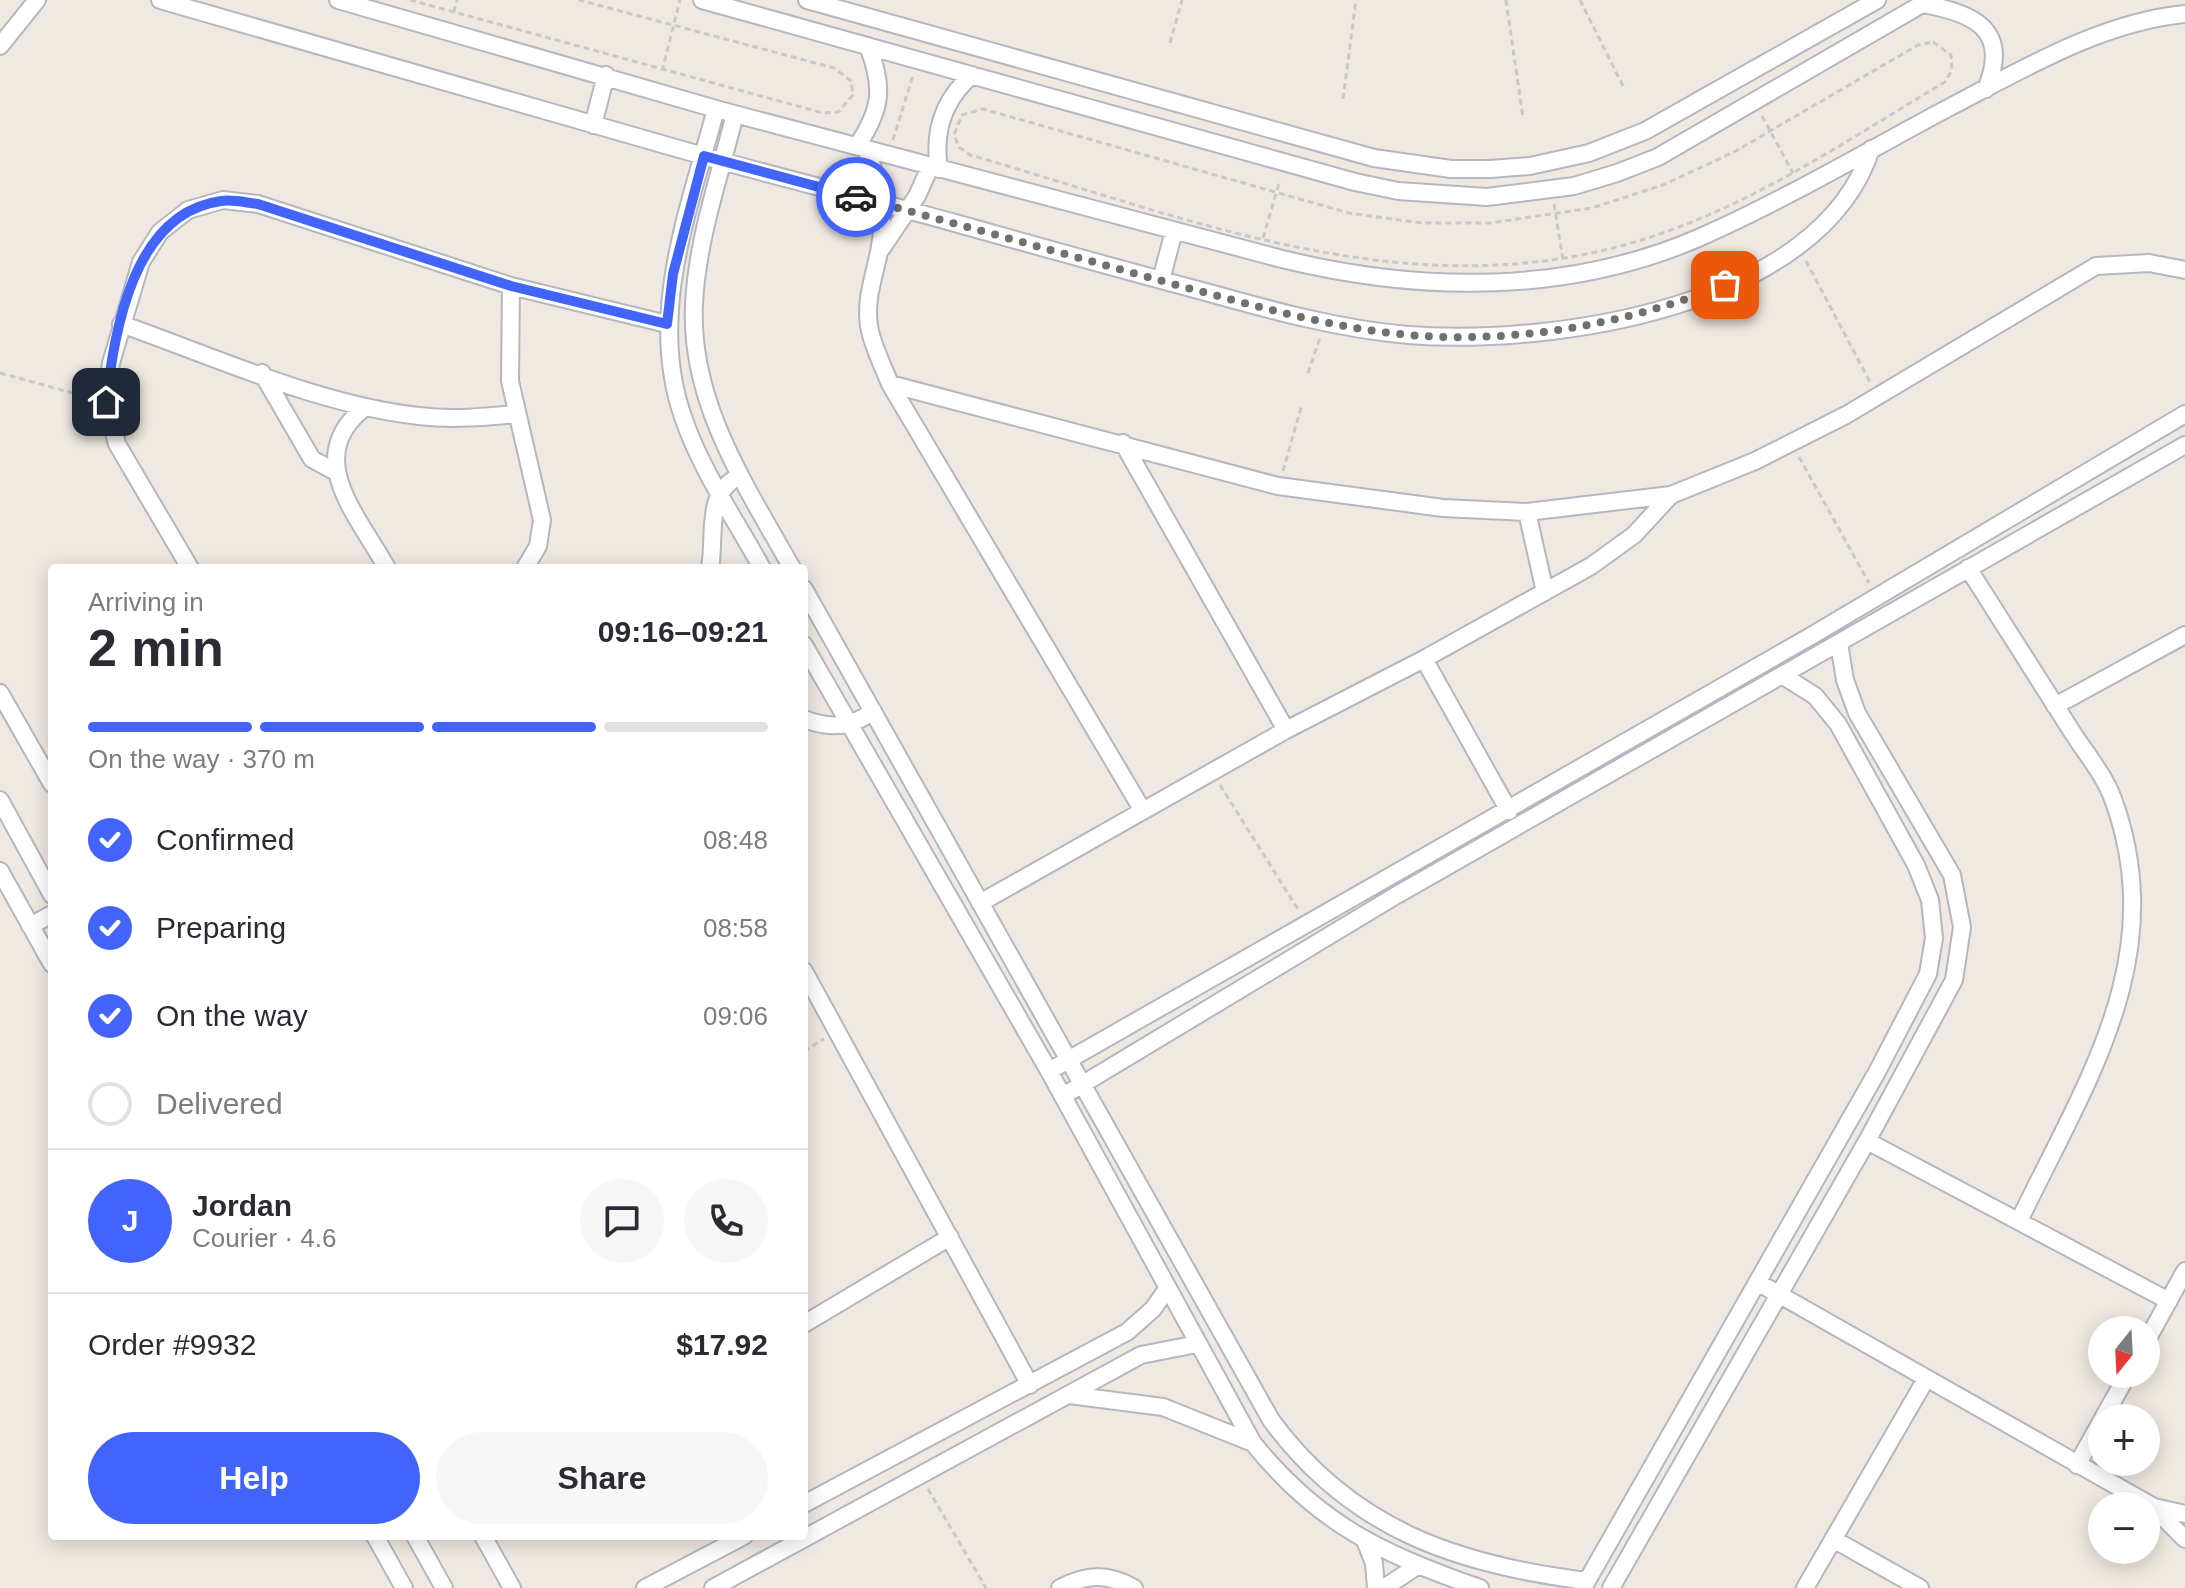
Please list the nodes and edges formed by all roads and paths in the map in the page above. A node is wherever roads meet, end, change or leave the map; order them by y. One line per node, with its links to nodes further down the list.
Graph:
1 (37, 0): 18 (street)
2 (160, 0): 32 (street)
3 (338, 0): 22 (street)
4 (410, 0): 21 (path)
5 (579, 0): 16 (path)
6 (680, 0): 16 (path)
7 (702, 0): 19 (street)
8 (807, 0): 13 (street)
9 (1182, 0): 17 (path)
10 (1356, 0): 27 (path)
11 (1506, 0): 31 (path)
12 (1580, 0): 24 (path)
13 (1877, 0)
14 (1926, 2): 25 (street); 28 (street)
15 (2185, 14): 25 (street)
16 (674, 26): 21 (path); 21 (path)
17 (1170, 43)
18 (0, 46)
19 (868, 46): 20 (street); 33 (street)
20 (918, 60): 23 (street); 35 (path)
21 (663, 70): 26 (path)
22 (606, 75): 26 (street); 32 (street)
23 (972, 75): 38 (street); 39 (street)
24 (1624, 88)
25 (1986, 89): 34 (street)
26 (658, 90): 29 (street)
27 (1343, 99)
28 (1754, 101): 40 (path); 41 (street)
29 (716, 109): 30 (street); 36 (street)
30 (735, 114): 33 (street); 37 (street)
31 (1523, 118)
32 (593, 125): 36 (street)
33 (861, 148): 35 (street); 42 (street)
34 (1871, 149): 40 (street); 45 (street)
35 (888, 155): 39 (street)
36 (704, 156): 37 (street); 54 (street)
37 (723, 162): 42 (street); 69 (street)
38 (1285, 162): 41 (street); 47 (path)
39 (934, 168): 43 (street); 44 (street)
40 (1800, 187): 49 (street)
41 (1551, 190): 49 (path)
42 (881, 203): 43 (street); 46 (street)
43 (907, 210): 46 (street); 50 (street)
44 (1174, 231): 47 (street); 50 (street)
45 (1799, 249): 52 (street); 59 (path)
46 (879, 253): 58 (street)
47 (1258, 253): 49 (street)
48 (2185, 270): 59 (street)
49 (1565, 276)
50 (1161, 280): 52 (street)
51 (511, 286): 53 (street); 54 (street); 63 (street)
52 (1324, 323): 57 (path)
53 (121, 324): 56 (street); 60 (street)
54 (667, 324): 71 (street)
55 (0, 373): 60 (path)
56 (262, 373): 62 (street); 68 (street)
57 (1308, 373)
58 (890, 384): 65 (street); 100 (street)
59 (1878, 396): 66 (street)
60 (106, 402): 74 (street)
61 (1302, 404): 70 (path)
62 (365, 407): 63 (street); 68 (street)
63 (517, 414): 76 (street)
64 (2185, 414): 83 (street)
65 (1123, 443): 70 (street); 95 (street)
66 (1791, 443): 72 (street); 83 (path)
67 (2185, 445): 80 (street)
68 (334, 471): 75 (street)
69 (740, 476): 71 (street); 79 (street)
70 (1278, 486): 73 (street)
71 (720, 491): 77 (street); 78 (street)
72 (1671, 495): 73 (street); 81 (street)
73 (1527, 512): 81 (street)
74 (188, 564)
75 (385, 564)
76 (527, 564)
77 (710, 564)
78 (760, 564)
79 (790, 564)
80 (1968, 568): 85 (street); 90 (street)
81 (1545, 592): 87 (street)
82 (808, 596): 91 (street)
83 (1877, 597): 101 (street)
84 (2185, 635): 90 (street)
85 (1839, 643): 88 (street); 94 (street)
86 (808, 652): 93 (street)
87 (1424, 659): 95 (street); 101 (street)
88 (1782, 675): 96 (street); 112 (street)
89 (0, 693): 98 (street)
90 (2055, 706): 115 (street)
91 (873, 711): 93 (street); 104 (street)
92 (808, 720): 93 (street)
93 (848, 725): 111 (street)
94 (1866, 728): 96 (street); 114 (street)
95 (1286, 730): 97 (street)
96 (1846, 739): 118 (street)
97 (1212, 772): 100 (street); 106 (path)
98 (48, 777)
99 (0, 800): 103 (street)
100 (1143, 811): 104 (street)
101 (1509, 811): 106 (street)
102 (0, 871): 107 (street)
103 (48, 888)
104 (980, 903): 110 (street)
105 (48, 916): 107 (street)
106 (1307, 924): 110 (street)
107 (30, 926): 108 (street)
108 (48, 957)
109 (808, 978): 116 (street)
110 (1069, 1060): 111 (street); 112 (street)
111 (1049, 1071): 113 (street)
112 (1082, 1084): 113 (street); 149 (street)
113 (1063, 1096): 119 (street)
114 (1867, 1141): 115 (street); 120 (street)
115 (2019, 1221): 121 (street)
116 (950, 1237): 123 (street); 127 (street)
117 (2185, 1271): 121 (street)
118 (1757, 1282): 120 (street); 149 (street)
119 (1167, 1289): 124 (street); 125 (street)
120 (1779, 1295): 126 (street); 161 (street)
121 (2169, 1301): 122 (street)
122 (2160, 1317)
123 (808, 1322)
124 (1197, 1344): 128 (street); 130 (street)
125 (1070, 1364): 127 (street); 128 (street)
126 (1926, 1379): 132 (street); 140 (street)
127 (1030, 1385): 135 (street)
128 (1084, 1386): 129 (street)
129 (1067, 1395): 130 (street); 133 (street)
130 (1253, 1443): 147 (street)
131 (2088, 1446): 132 (street)
132 (2077, 1465): 134 (street)
133 (920, 1475): 139 (street); 155 (path)
134 (2126, 1492)
135 (808, 1502)
136 (2160, 1508): 138 (street)
137 (2160, 1514): 141 (street)
138 (2185, 1514)
139 (808, 1536)
140 (1833, 1539): 162 (street); 163 (street)
141 (2185, 1539)
142 (377, 1540): 150 (street)
143 (417, 1540): 151 (street)
144 (485, 1540): 152 (street)
145 (736, 1540): 153 (street)
146 (801, 1540): 154 (street)
147 (1366, 1543): 148 (street); 158 (street)
148 (1417, 1566): 159 (street); 160 (street)
149 (1585, 1585)
150 (404, 1588)
151 (444, 1588)
152 (512, 1588)
153 (645, 1588)
154 (713, 1588)
155 (986, 1588)
156 (1060, 1588): 157 (street)
157 (1134, 1588)
158 (1376, 1588)
159 (1384, 1588)
160 (1480, 1588)
161 (1611, 1588)
162 (1805, 1588)
163 (1920, 1588)

